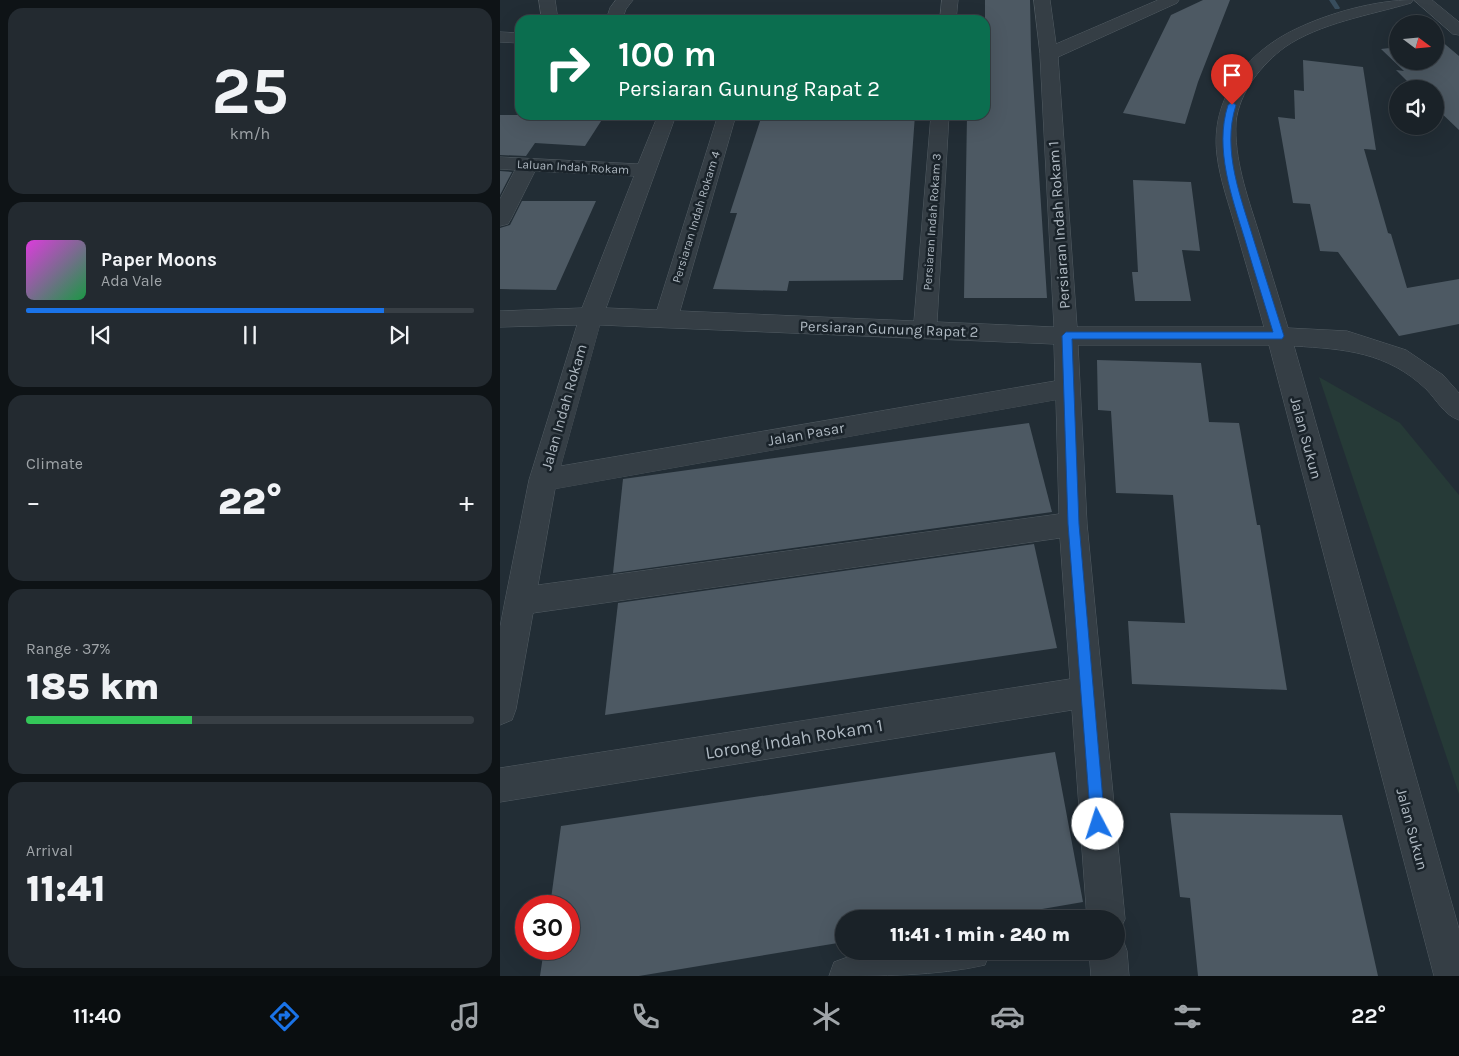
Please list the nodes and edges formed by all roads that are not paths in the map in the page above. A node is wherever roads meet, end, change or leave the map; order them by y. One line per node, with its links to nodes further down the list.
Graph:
1 (547, 0): 9 (street)
2 (625, 0): 10 (street)
3 (950, 0): 11 (street)
4 (1042, 0): 15 (street, Persiaran Indah Rokam 1)
5 (1171, 0): 8 (street)
6 (1406, 0): 28 (street, Jalan Sukun)
7 (1422, 0): 12 (street)
8 (1140, 6): 15 (street)
9 (549, 15)
10 (616, 15)
11 (948, 15)
12 (1459, 30)
13 (500, 37): 14 (street)
14 (515, 38)
15 (1049, 54): 27 (street, Persiaran Indah Rokam 1)
16 (665, 120): 21 (street, Jalan Indah Rokam)
17 (726, 120): 25 (street, Persiaran Indah Rokam 4)
18 (940, 120): 26 (street, Persiaran Indah Rokam 3)
19 (500, 163): 20 (street, Laluan Indah Rokam)
20 (528, 164): 21 (street, Laluan Indah Rokam); 22 (street)
21 (646, 171): 23 (street, Jalan Indah Rokam)
22 (500, 219)
23 (591, 316): 24 (street, Persiaran Gunung Rapat 2); 25 (street, Persiaran Gunung Rapat 2); 31 (street, Jalan Indah Rokam)
24 (500, 319)
25 (666, 319): 26 (street, Persiaran Gunung Rapat 2)
26 (924, 330): 27 (street, Persiaran Gunung Rapat 2)
27 (1066, 336): 28 (street, Persiaran Gunung Rapat 2); 29 (street, Persiaran Indah Rokam 1)
28 (1279, 336): 30 (street, Persiaran Gunung Rapat 2); 42 (street, Jalan Sukun)
29 (1068, 388): 31 (street, Jalan Pasar); 32 (street, Persiaran Indah Rokam 1)
30 (1459, 410)
31 (543, 480): 33 (street, Jalan Indah Rokam)
32 (1073, 524): 33 (street); 34 (street, Persiaran Indah Rokam 1)
33 (520, 601): 35 (street, Jalan Indah Rokam)
34 (1087, 692): 36 (street, Lorong Indah Rokam 1); 37 (street, Persiaran Indah Rokam 1)
35 (500, 709)
36 (500, 785)
37 (1105, 910)
38 (927, 960): 40 (street)
39 (1109, 960): 41 (street)
40 (848, 976)
41 (1110, 976)
42 (1453, 976)

